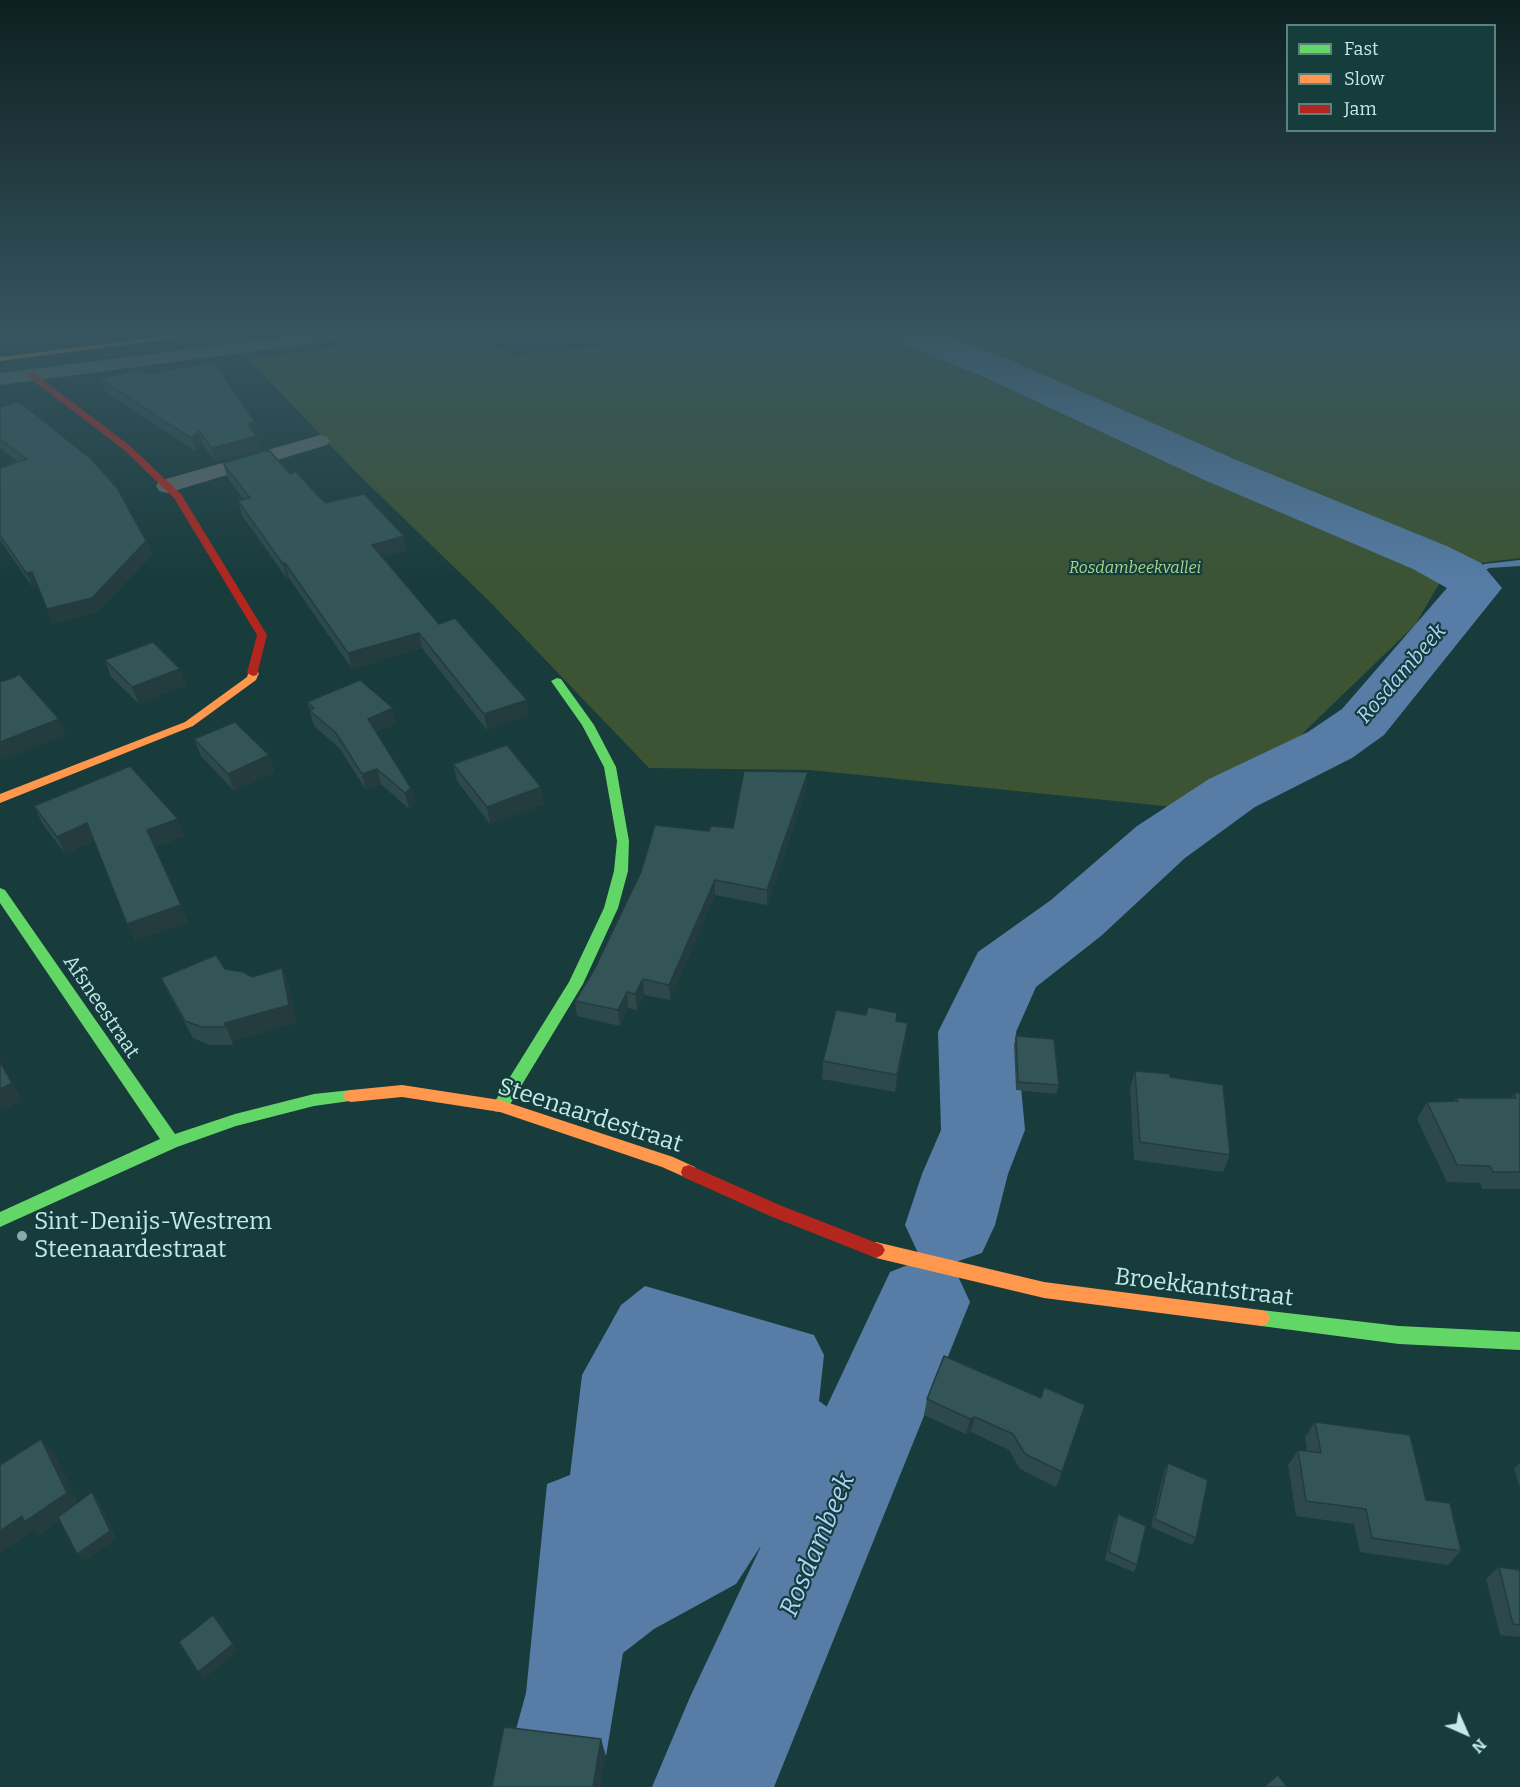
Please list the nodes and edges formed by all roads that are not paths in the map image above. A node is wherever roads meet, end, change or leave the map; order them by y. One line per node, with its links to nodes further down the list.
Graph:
1 (90, 419): 3 (main road)
2 (320, 441): 3 (street)
3 (167, 486): 5 (main road)
4 (557, 681): 7 (main road)
5 (0, 799)
6 (0, 893): 8 (main road, Afsneestraat)
7 (500, 1106): 8 (main road, Steenaardestraat); 10 (main road, Steenaardestraat)
8 (171, 1142): 9 (main road, Steenaardestraat)
9 (0, 1220)
10 (886, 1254): 11 (main road, Broekkantstraat)
11 (1520, 1341)

